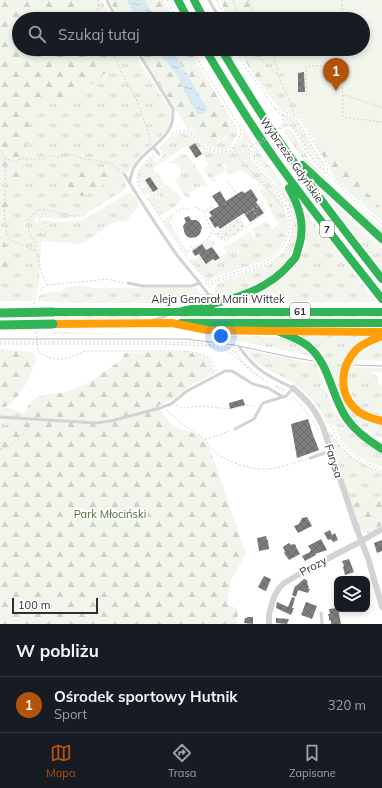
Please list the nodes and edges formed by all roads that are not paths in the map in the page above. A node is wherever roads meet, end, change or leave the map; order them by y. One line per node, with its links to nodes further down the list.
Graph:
1 (107, 0): 5 (lane)
2 (178, 0): 6 (main road)
3 (194, 0): 7 (main road)
4 (209, 0): 8 (lane)
5 (112, 12)
6 (184, 12)
7 (200, 12)
8 (216, 12)
9 (140, 56): 17 (lane)
10 (209, 56): 15 (main road, Wybrzeże Gdyńskie / 7)
11 (226, 56): 13 (main road, Wybrzeże Gdyńskie / 7)
12 (231, 56): 13 (lane)
13 (234, 70): 14 (main road, Wybrzeże Gdyńskie / 7)
14 (276, 136): 18 (main road); 19 (main road, Wybrzeże Gdyńskie / 7)
15 (274, 158): 23 (main road, Wybrzeże Gdyńskie / 7); 24 (main road)
16 (124, 174): 17 (lane)
17 (130, 183): 21 (lane)
18 (382, 239)
19 (382, 279)
20 (128, 283): 21 (lane)
21 (200, 283): 22 (lane)
22 (208, 294)
23 (382, 299)
24 (181, 311): 25 (main road, Aleja Generał Marii Wittek / 61); 26 (main road, Aleja Generał Marii Wittek / 61); 28 (lane)
25 (142, 312): 27 (main road, Aleja Generał Marii Wittek / 61, bridge); 28 (lane)
26 (381, 312)
27 (0, 313)
28 (161, 317): 29 (lane); 30 (lane)
29 (143, 323): 30 (main road, 61); 32 (main road, 61, bridge)
30 (175, 323): 31 (main road); 33 (main road, 61)
31 (382, 323)
32 (0, 325)
33 (277, 330): 34 (main road, 61); 40 (main road)
34 (382, 332)
35 (382, 336): 41 (main road)
36 (240, 348): 37 (lane, Farysa)
37 (291, 390): 38 (lane); 45 (street, Farysa)
38 (283, 397): 39 (lane); 42 (lane)
39 (0, 417)
40 (348, 419): 43 (main road); 44 (main road)
41 (382, 421)
42 (235, 429)
43 (382, 441)
44 (382, 449)
45 (331, 451): 46 (lane); 48 (street, Farysa)
46 (310, 458)
47 (382, 529): 48 (street, Prozy)
48 (361, 541): 49 (street, Farysa); 52 (street, Prozy)
49 (380, 595): 50 (street, Farysa)
50 (382, 607)
51 (321, 613): 53 (lane)
52 (269, 624)
53 (322, 624)

